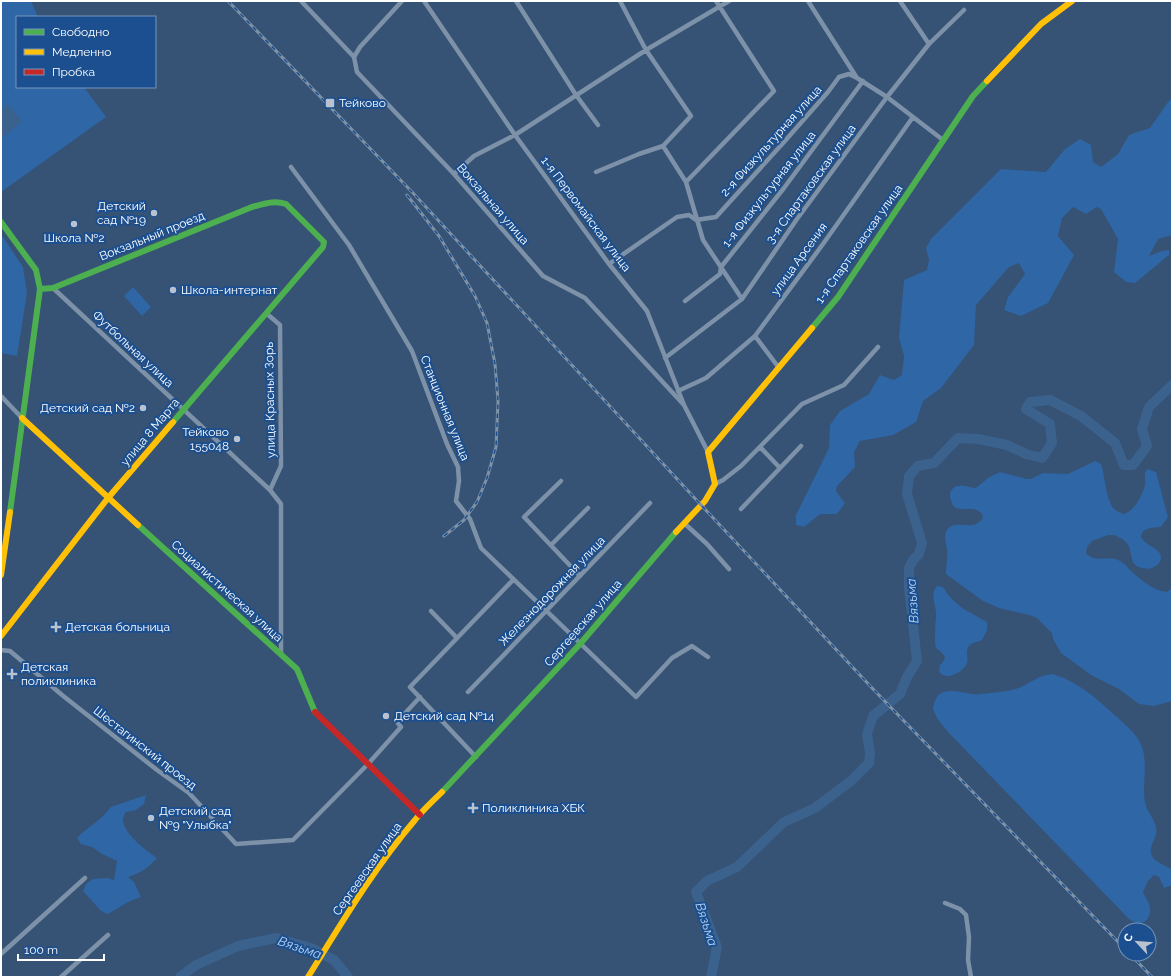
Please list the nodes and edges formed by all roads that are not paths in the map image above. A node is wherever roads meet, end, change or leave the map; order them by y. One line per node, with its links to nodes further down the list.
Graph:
1 (301, 1): 15 (street, Вокзальная улица)
2 (402, 1): 15 (street)
3 (424, 1): 22 (street, 1-я Первомайская улица)
4 (516, 1): 18 (street)
5 (620, 1): 14 (street)
6 (716, 1): 11 (street)
7 (729, 1): 11 (street)
8 (808, 1): 16 (street)
9 (900, 1): 13 (street)
10 (1072, 1): 23 (street, 1-я Спартаковская улица)
11 (720, 7): 14 (street); 28 (street)
12 (964, 10): 13 (street, 3-я Спартаковская улица)
13 (929, 44): 19 (street, 3-я Спартаковская улица)
14 (646, 50): 18 (street); 24 (street)
15 (354, 57): 27 (street, Вокзальная улица)
16 (858, 78): 17 (street); 30 (street, 2-я Физкультурная улица)
17 (863, 81): 19 (street); 33 (street, 1-я Физкультурная улица)
18 (576, 95): 21 (street); 22 (street)
19 (887, 97): 20 (street); 36 (street, 3-я Спартаковская улица)
20 (914, 117): 23 (street); 39 (street, улица Арсения)
21 (598, 124)
22 (515, 135): 27 (street); 32 (street, 1-я Первомайская улица)
23 (943, 140): 42 (street, 1-я Спартаковская улица)
24 (663, 146): 26 (street); 28 (street)
25 (291, 167): 64 (street, Станционная улица)
26 (596, 172)
27 (454, 174): 45 (street, Вокзальная улица)
28 (686, 182): 30 (street)
29 (272, 201): 34 (street, Вокзальный проезд); 38 (street, улица 8 Марта)
30 (696, 220): 32 (street, 2-я Физкультурная улица); 33 (street)
31 (1, 222): 35 (street)
32 (609, 264): 41 (street, 1-я Первомайская улица)
33 (721, 267): 36 (street); 37 (street, 1-я Физкультурная улица)
34 (53, 288): 35 (street, Вокзальный проезд); 46 (street, Футбольная улица)
35 (40, 290): 47 (street)
36 (742, 299): 41 (street, 3-я Спартаковская улица)
37 (685, 301)
38 (266, 314): 46 (street, улица 8 Марта); 54 (street, улица Красных Зорь)
39 (755, 336): 42 (street); 43 (street, улица Арсения)
40 (878, 347): 49 (street)
41 (665, 358): 43 (street, 1-я Первомайская улица)
42 (778, 368): 50 (street, 1-я Спартаковская улица)
43 (678, 391): 45 (street, 1-я Первомайская улица)
44 (1, 396): 47 (street, Социалистическая улица)
45 (684, 405): 50 (street, 1-я Первомайская улица)
46 (184, 410): 54 (street, Футбольная улица); 55 (street, улица 8 Марта)
47 (22, 418): 55 (street, Социалистическая улица); 62 (street)
48 (800, 446): 51 (street)
49 (760, 447): 51 (street); 53 (street)
50 (708, 452): 53 (street)
51 (780, 468): 58 (street)
52 (560, 481): 60 (street)
53 (715, 484): 59 (street, Сергеевская улица)
54 (270, 490): 71 (street)
55 (108, 498): 67 (street, улица 8 Марта); 71 (street, Социалистическая улица)
56 (650, 503): 63 (street, Железнодорожная улица)
57 (588, 508): 60 (street)
58 (741, 509)
59 (684, 523): 61 (street); 69 (street, Сергеевская улица)
60 (551, 545): 63 (street)
61 (730, 569)
62 (1, 576)
63 (580, 576): 66 (street, Железнодорожная улица)
64 (513, 580): 66 (street, Станционная улица); 68 (street)
65 (431, 611): 68 (street)
66 (546, 611): 69 (street, Станционная улица); 73 (street, Железнодорожная улица)
67 (1, 636)
68 (457, 638): 74 (street)
69 (580, 644): 72 (street, Станционная улица); 75 (street, Сергеевская улица)
70 (1, 650): 76 (street, Шестагинский проезд)
71 (281, 654): 76 (street, Социалистическая улица)
72 (708, 657)
73 (468, 692)
74 (420, 697): 75 (street); 76 (street)
75 (476, 757): 77 (street, Сергеевская улица)
76 (368, 764): 77 (street, Социалистическая улица)
77 (420, 815): 83 (street, Сергеевская улица)
78 (86, 878): 81 (street)
79 (944, 903): 84 (street)
80 (108, 935): 82 (street)
81 (1, 954)
82 (61, 977)
83 (308, 977)
84 (971, 977)

